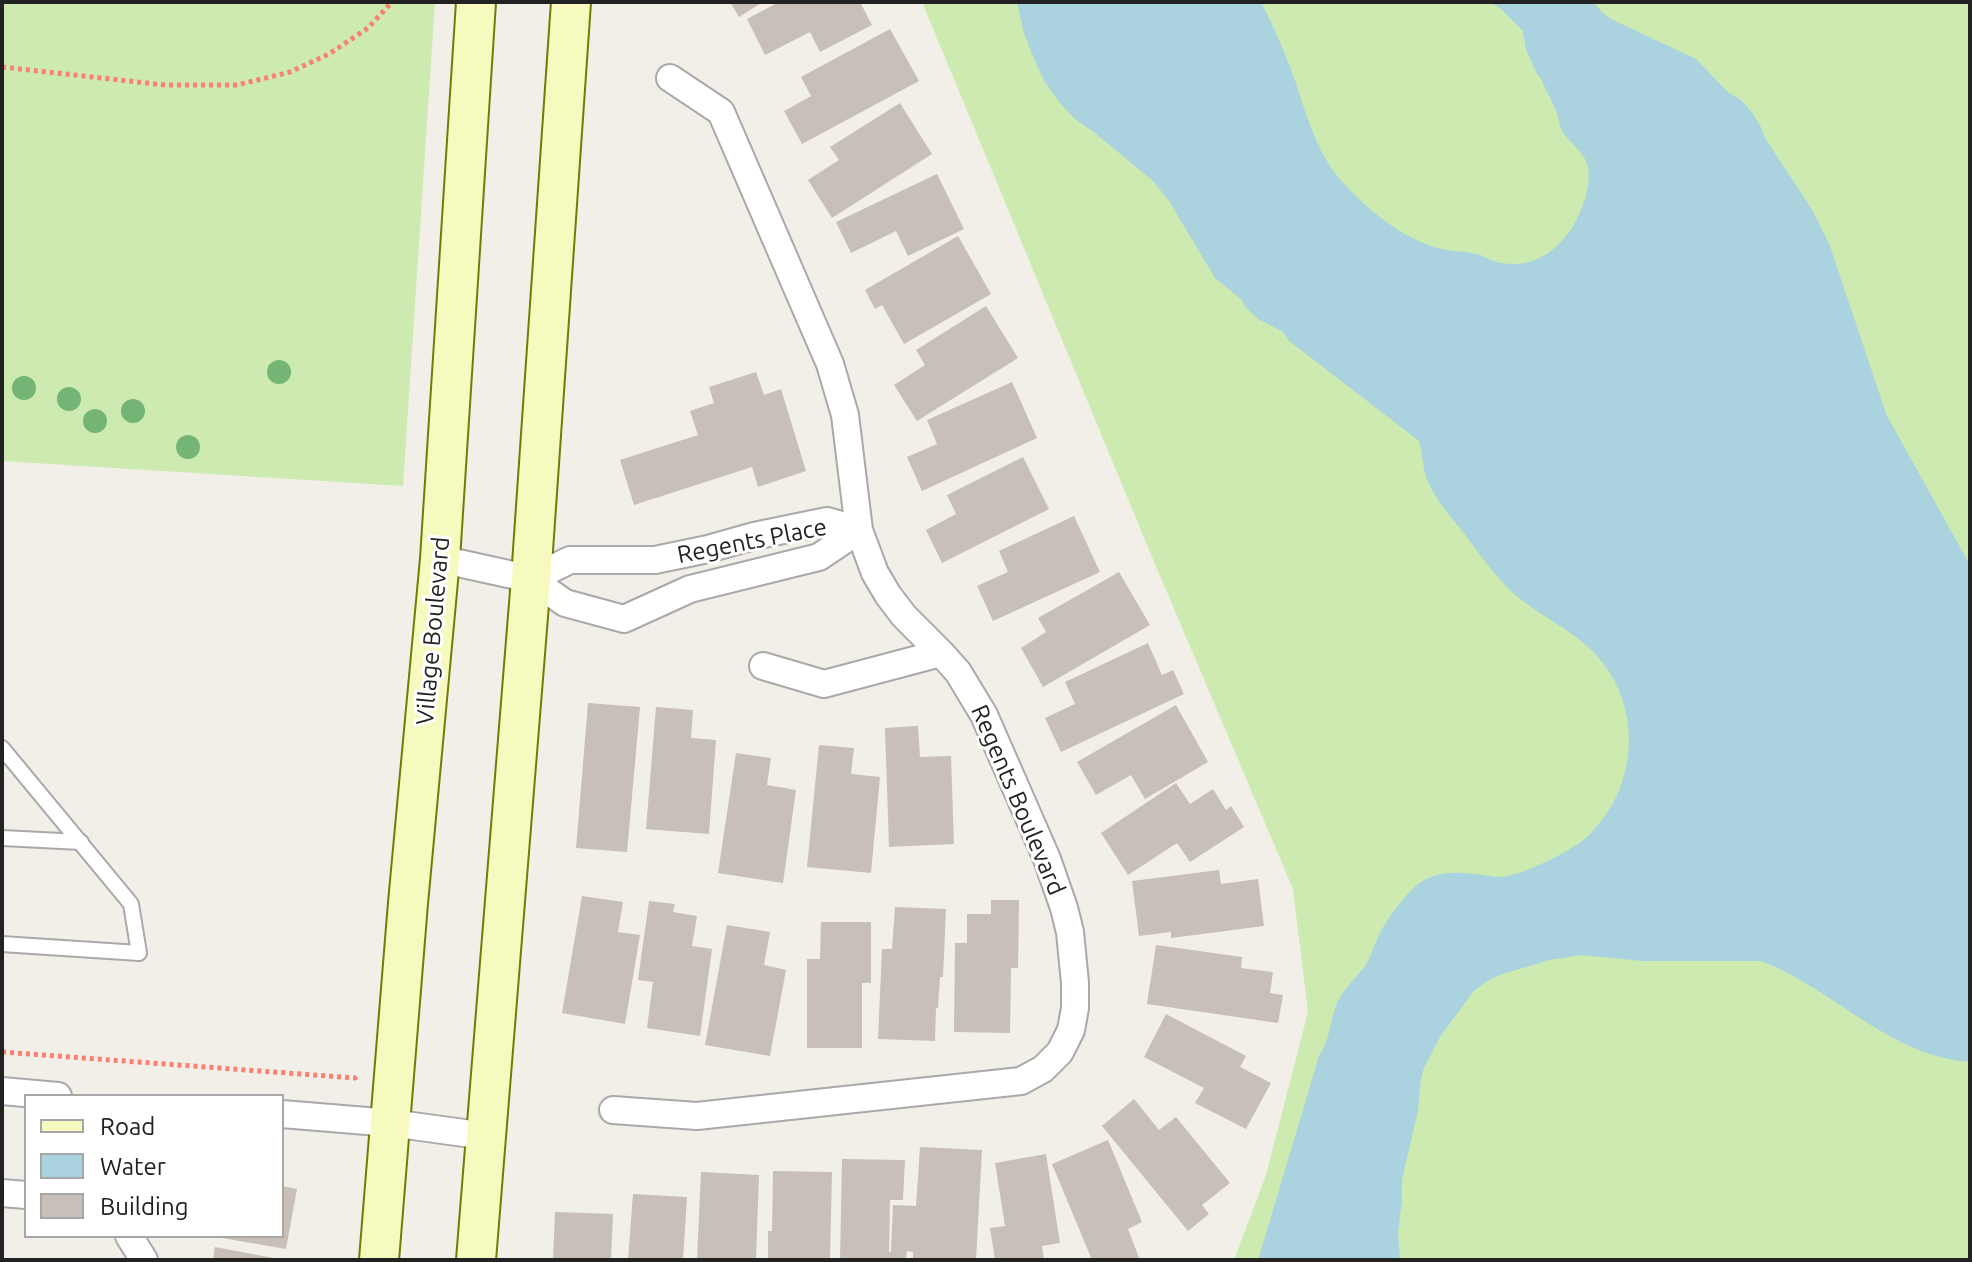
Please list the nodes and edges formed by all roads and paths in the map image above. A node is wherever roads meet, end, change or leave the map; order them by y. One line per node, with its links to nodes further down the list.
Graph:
1 (392, 2): 4 (path)
2 (476, 2): 7 (street, Village Boulevard)
3 (571, 2): 8 (street)
4 (2, 67)
5 (670, 78): 6 (street, Regents Boulevard)
6 (859, 530): 8 (street, Regents Place); 8 (street, Regents Place); 9 (street, Regents Boulevard)
7 (440, 559): 8 (street, Regents Place); 21 (street, Village Boulevard)
8 (531, 579): 22 (street)
9 (941, 653): 10 (street); 19 (street, Regents Boulevard)
10 (763, 666)
11 (2, 748): 13 (lane)
12 (2, 838): 13 (lane)
13 (81, 842): 14 (lane)
14 (2, 944)
15 (2, 1052): 16 (path)
16 (360, 1069)
17 (2, 1091): 18 (street)
18 (36, 1094)
19 (613, 1110)
20 (284, 1114): 21 (street)
21 (391, 1123): 22 (street); 27 (street, Village Boulevard)
22 (486, 1136): 28 (street)
23 (2, 1193): 24 (street)
24 (24, 1195)
25 (130, 1238): 26 (street)
26 (144, 1260)
27 (379, 1260)
28 (476, 1260)

